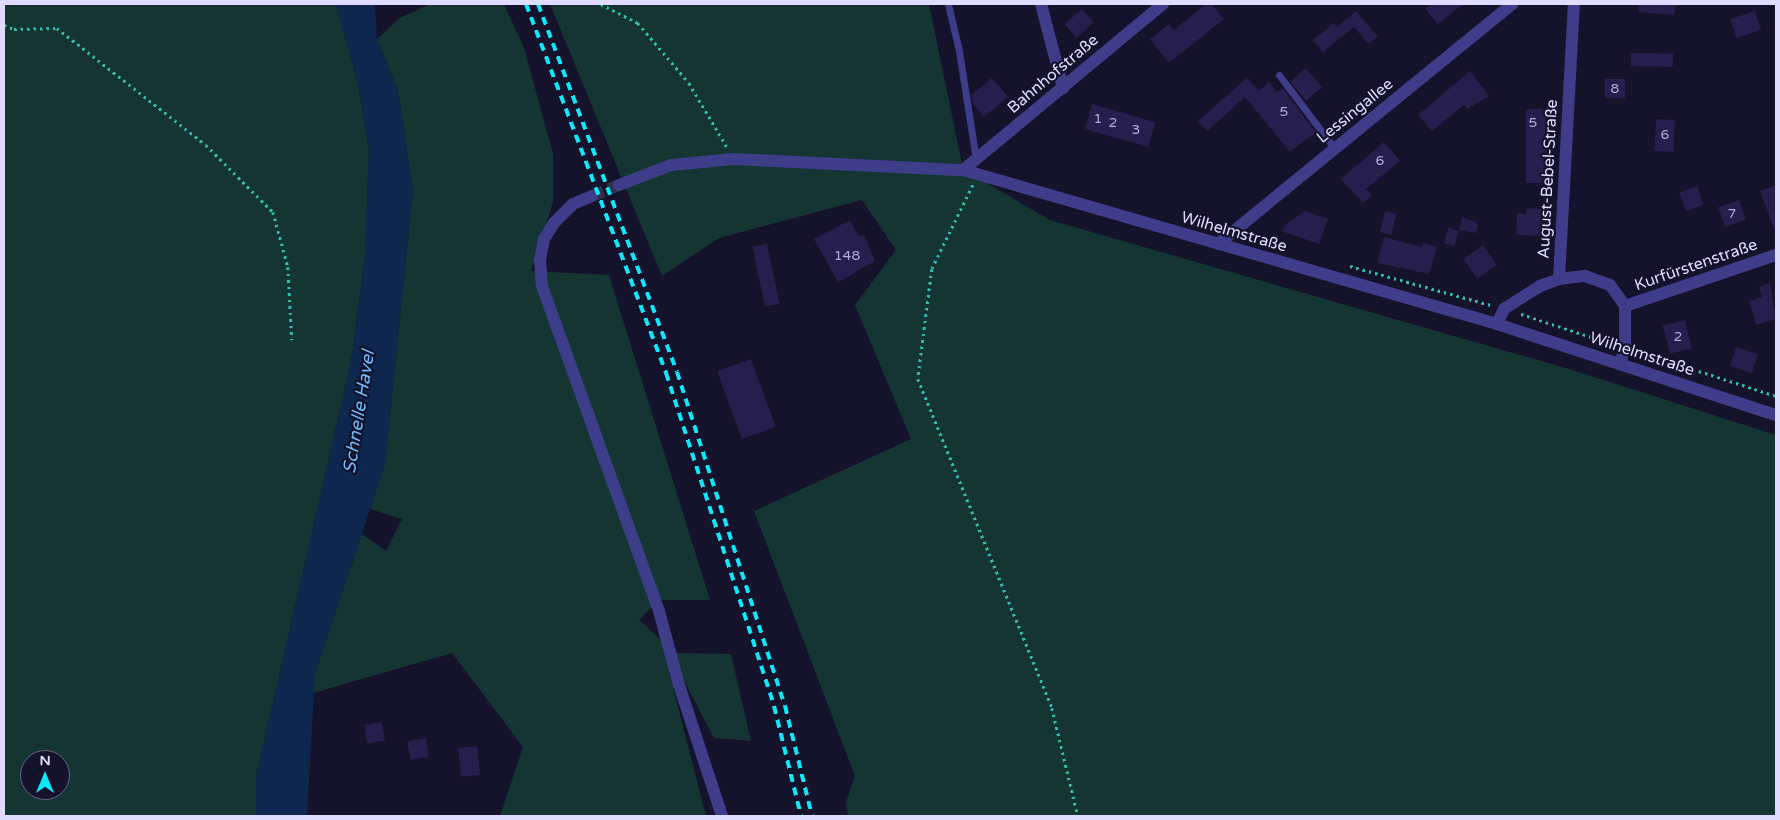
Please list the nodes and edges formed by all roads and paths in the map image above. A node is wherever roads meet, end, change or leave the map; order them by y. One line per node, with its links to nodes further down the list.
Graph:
1 (601, 4): 12 (path)
2 (948, 4): 11 (lane)
3 (1041, 4): 9 (street)
4 (1163, 4): 9 (street, Bahnhofstraße)
5 (1512, 4): 10 (street, Lessingallee)
6 (1574, 4): 19 (street, August-Bebel-Straße)
7 (4, 25): 22 (path)
8 (1279, 75): 10 (lane)
9 (1063, 88): 11 (street, Bahnhofstraße)
10 (1335, 149): 17 (street, Lessingallee)
11 (976, 159): 13 (street, Bahnhofstraße)
12 (734, 160): 13 (street, Wilhelmstraße); 15 (street, Wilhelmstraße)
13 (964, 170): 14 (street, Wilhelmstraße)
14 (979, 174): 17 (street, Wilhelmstraße); 26 (path)
15 (618, 185)
16 (592, 196): 25 (street)
17 (1218, 244): 21 (street, Wilhelmstraße)
18 (1776, 255): 20 (street, Kurfürstenstraße)
19 (1559, 279): 20 (street, August-Bebel-Straße); 21 (street)
20 (1625, 306): 23 (street, Kurfürstenstraße)
21 (1497, 324): 23 (street, Wilhelmstraße)
22 (292, 340)
23 (1620, 363): 24 (street, Wilhelmstraße)
24 (1776, 415)
25 (722, 816)
26 (1078, 816)

